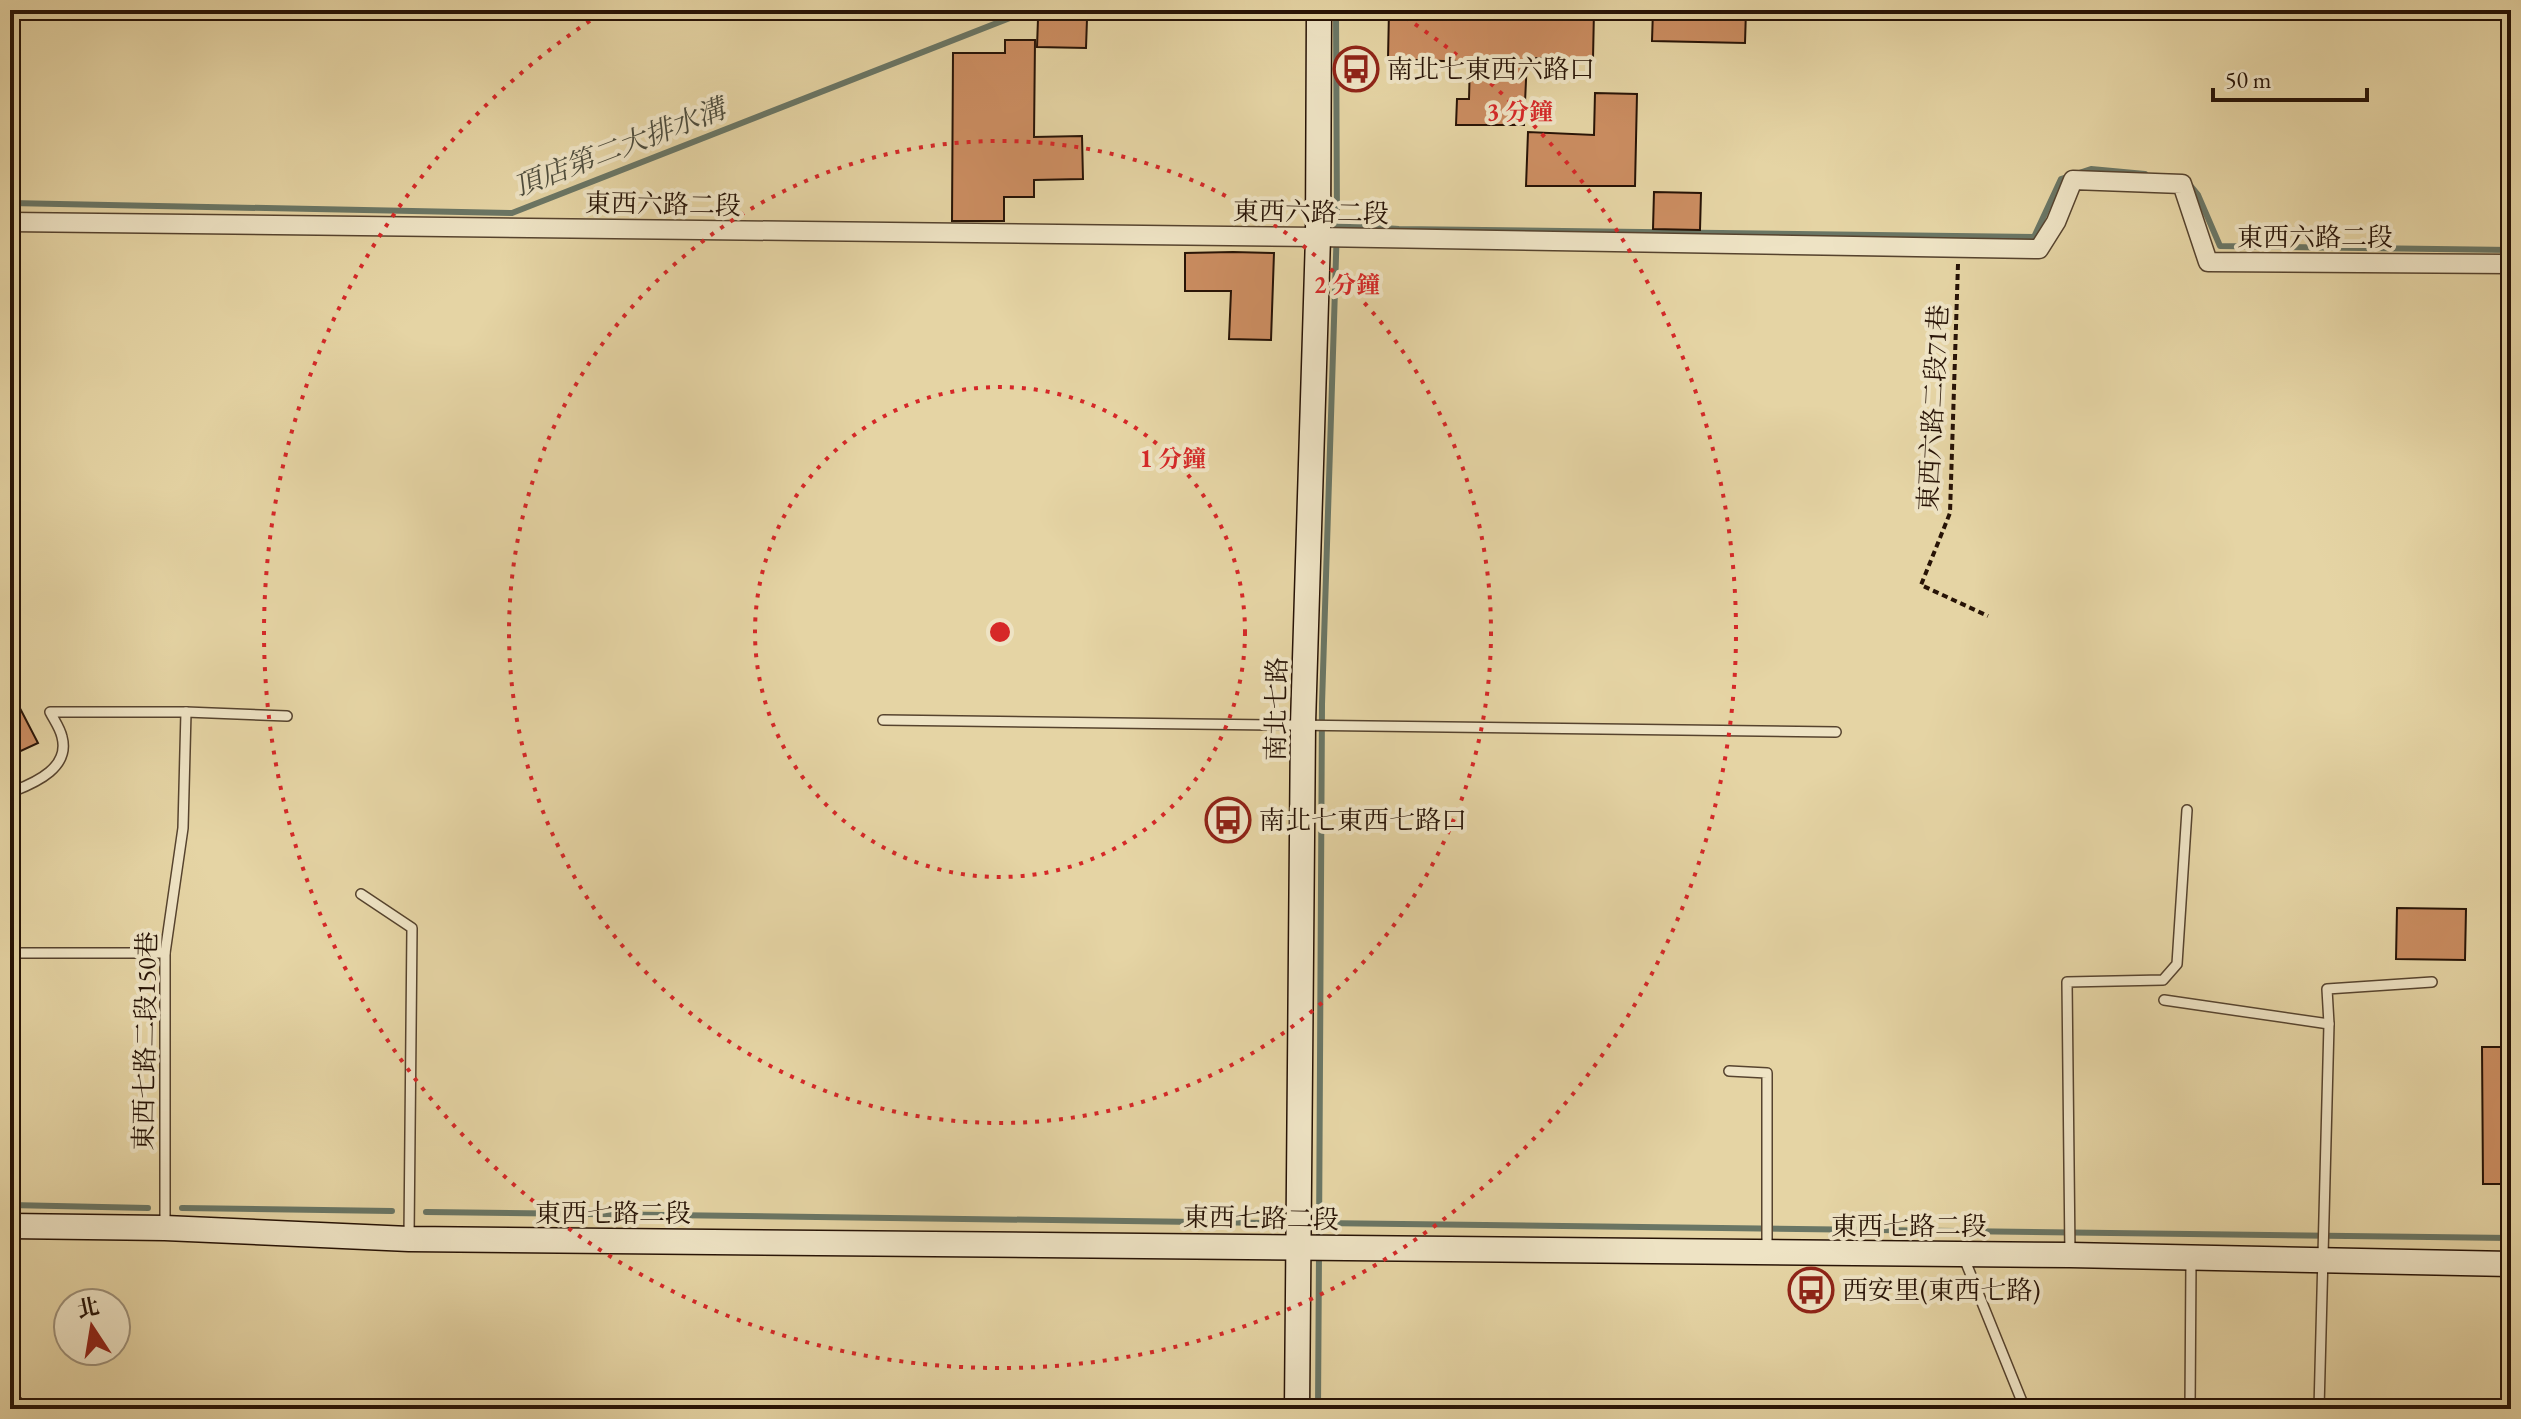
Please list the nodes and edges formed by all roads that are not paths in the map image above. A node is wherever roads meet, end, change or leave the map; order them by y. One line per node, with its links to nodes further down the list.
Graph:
1 (1319, 10): 3 (street, 南北七路)
2 (10, 222): 3 (street, 東西六路二段)
3 (1318, 237): 4 (street, 東西六路二段); 8 (street, 南北七路)
4 (2511, 264)
5 (186, 712): 6 (lane); 10 (lane); 14 (lane, 東西七路二段150巷)
6 (287, 716)
7 (883, 720): 8 (lane)
8 (1303, 724): 9 (lane); 22 (street, 南北七路)
9 (1836, 732)
10 (12, 788)
11 (2187, 810): 25 (lane)
12 (361, 894): 21 (lane)
13 (10, 953): 14 (lane)
14 (165, 953): 20 (lane, 東西七路二段150巷)
15 (2432, 982): 17 (lane)
16 (2164, 1000): 17 (lane)
17 (2329, 1024): 27 (lane)
18 (1729, 1071): 23 (lane)
19 (10, 1226): 20 (street, 東西七路二段)
20 (165, 1228): 21 (street, 東西七路二段)
21 (409, 1239): 22 (street, 東西七路二段)
22 (1298, 1247): 23 (street, 東西七路二段); 29 (street, 南北七路)
23 (1767, 1253): 24 (street, 東西七路二段)
24 (1963, 1255): 25 (street, 東西七路二段); 30 (lane)
25 (2070, 1255): 26 (street, 東西七路二段)
26 (2191, 1257): 27 (street, 東西七路二段); 31 (lane)
27 (2324, 1261): 28 (street, 東西七路二段); 32 (lane)
28 (2511, 1264)
29 (1297, 1409)
30 (2025, 1409)
31 (2190, 1409)
32 (2319, 1409)

